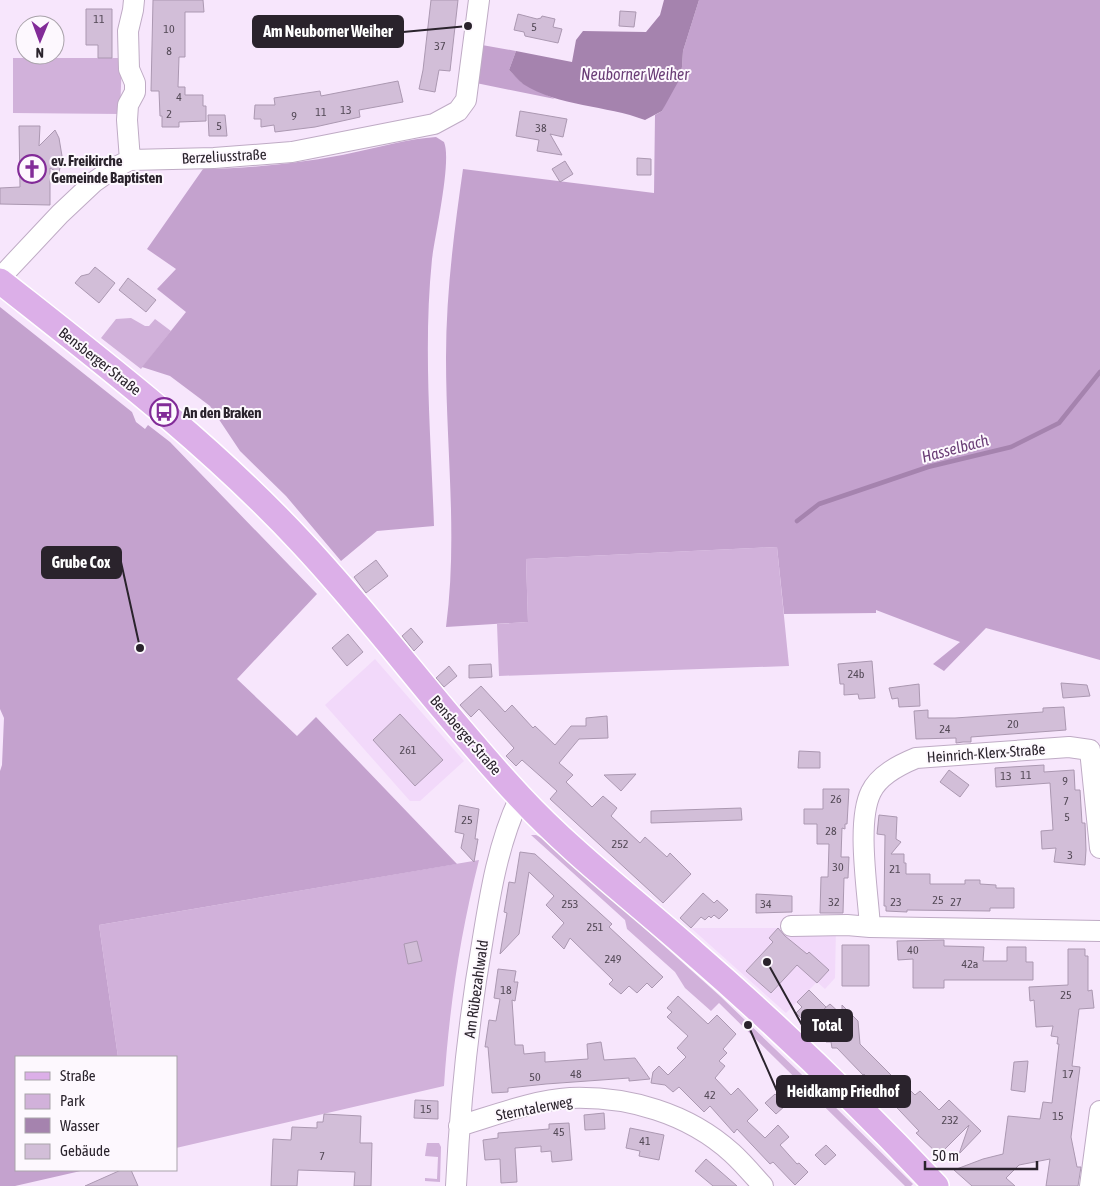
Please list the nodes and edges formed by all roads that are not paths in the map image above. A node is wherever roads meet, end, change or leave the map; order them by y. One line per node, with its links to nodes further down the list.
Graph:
1 (134, 0): 3 (street)
2 (479, 0): 3 (street, Berzeliusstraße)
3 (130, 160): 4 (street)
4 (0, 280): 5 (main road, Bensberger Straße)
5 (520, 797): 11 (street, Am Rübezahlwald); 14 (main road, Bensberger Straße)
6 (1100, 848): 8 (street, Heinrich-Klerx-Straße)
7 (791, 926): 8 (street)
8 (870, 927): 9 (street)
9 (1100, 931)
10 (1100, 1112): 15 (street)
11 (459, 1126): 12 (street, Am Rübezahlwald); 13 (street, Sterntalerweg)
12 (456, 1186)
13 (763, 1186)
14 (936, 1186)
15 (1090, 1186)

